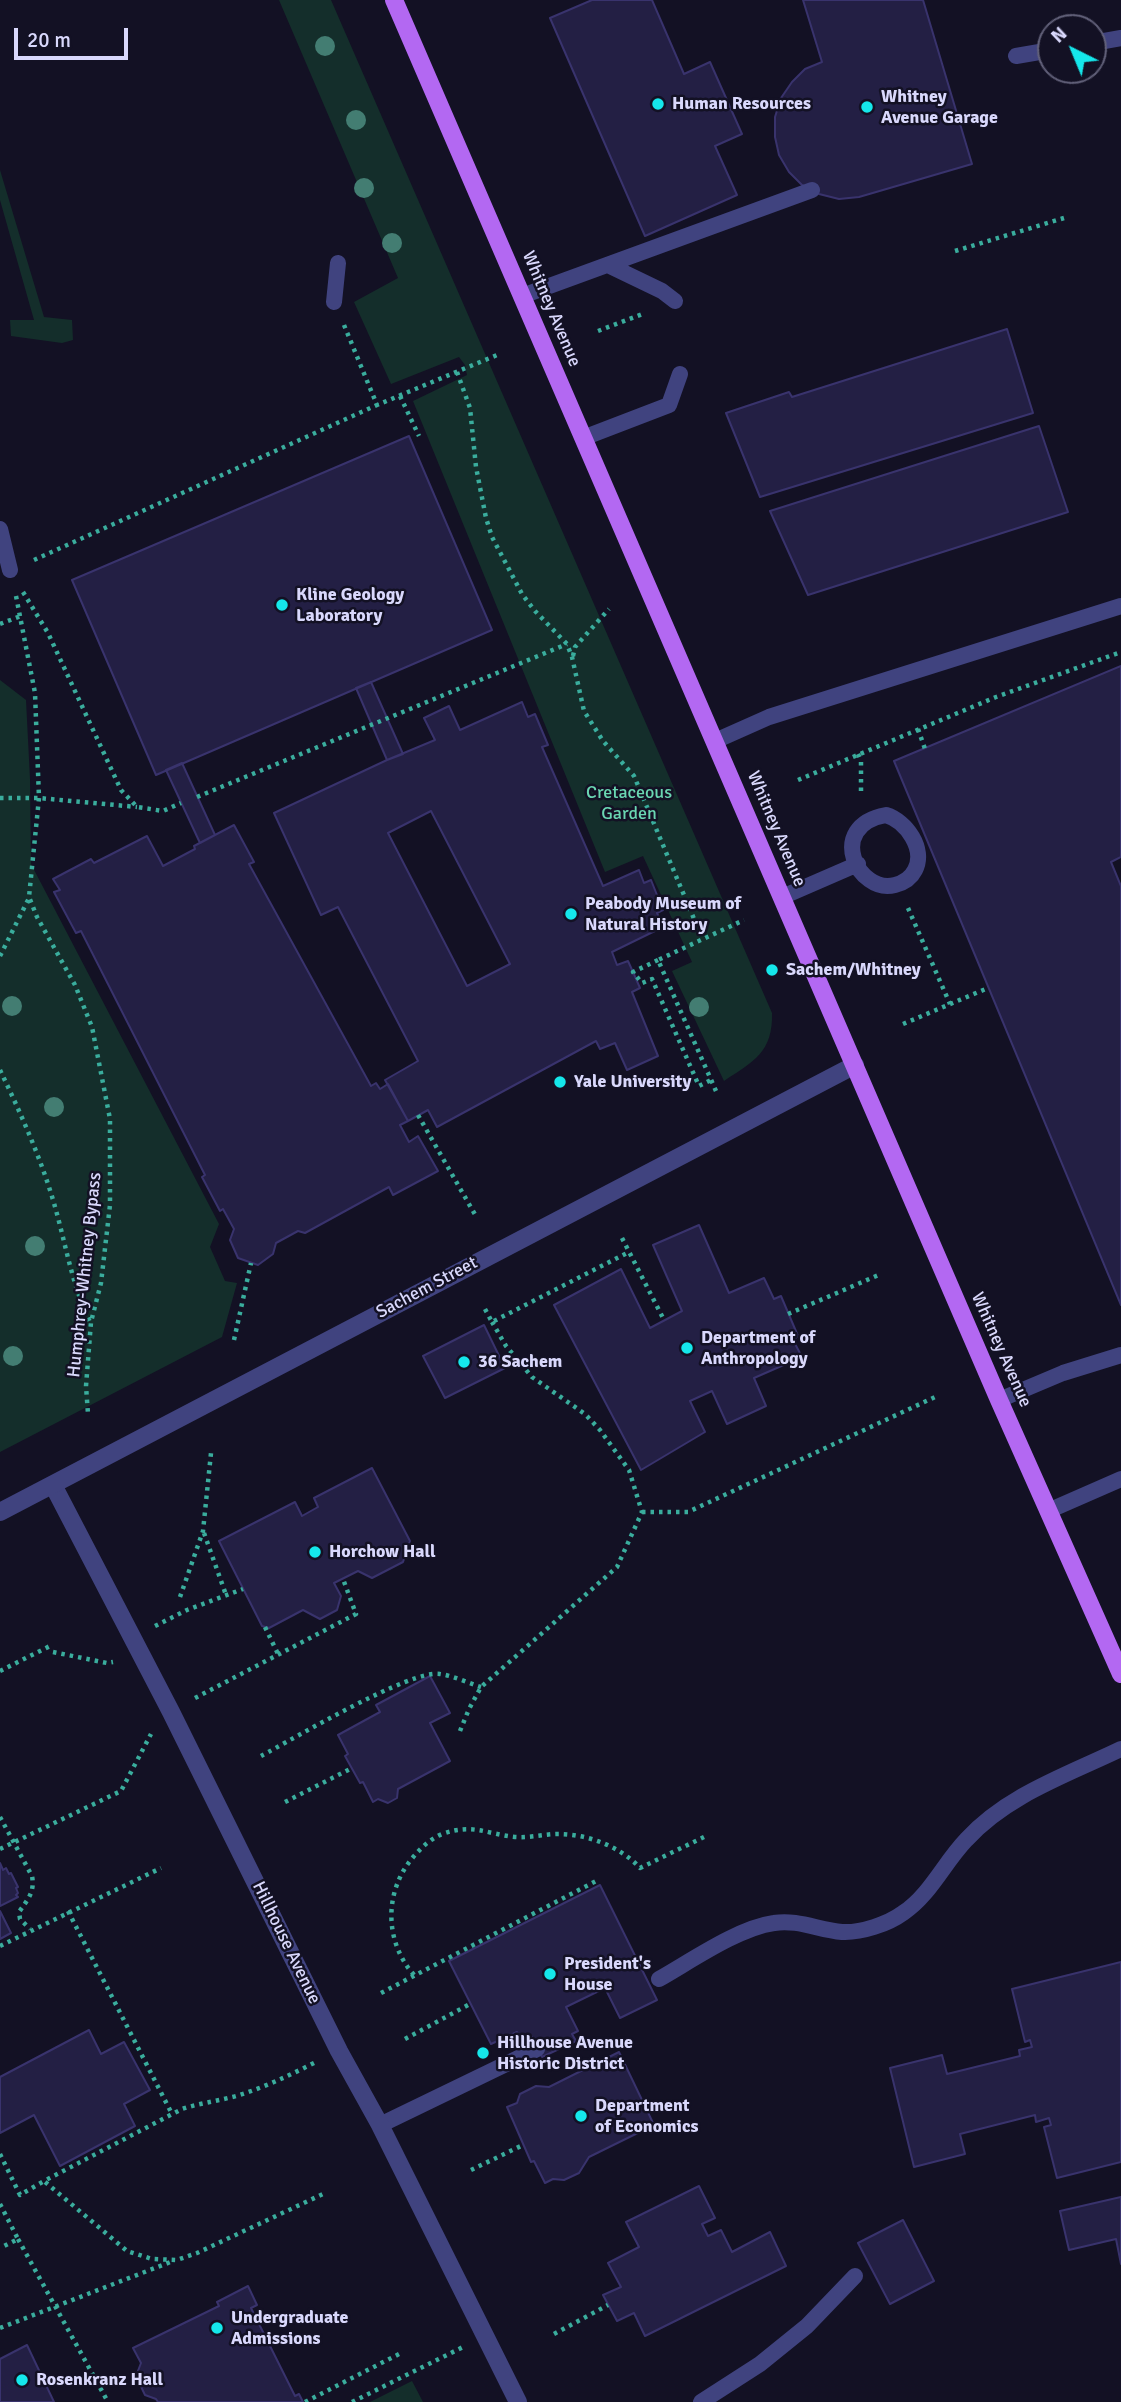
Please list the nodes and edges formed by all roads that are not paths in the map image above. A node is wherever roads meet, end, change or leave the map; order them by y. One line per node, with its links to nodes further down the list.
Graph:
1 (394, 0): 7 (main road, Whitney Avenue)
2 (1037, 52): 3 (lane)
3 (1016, 56)
4 (812, 190): 6 (lane)
5 (338, 263): 9 (lane)
6 (608, 265): 7 (lane); 8 (lane)
7 (522, 296): 11 (main road, Whitney Avenue)
8 (675, 301)
9 (334, 302)
10 (680, 374): 11 (lane)
11 (583, 438): 15 (main road, Whitney Avenue)
12 (0, 530): 13 (lane)
13 (10, 570)
14 (1121, 606): 15 (lane)
15 (715, 741): 17 (main road, Whitney Avenue)
16 (858, 864): 16 (lane); 17 (lane)
17 (782, 897): 18 (main road, Whitney Avenue)
18 (855, 1065): 20 (main road, Whitney Avenue); 22 (street, Sachem Street)
19 (1121, 1355): 20 (lane)
20 (999, 1400): 23 (main road, Whitney Avenue)
21 (1121, 1479): 23 (lane)
22 (53, 1485): 24 (street, Sachem Street); 29 (street, Hillhouse Avenue)
23 (1048, 1511): 25 (main road, Whitney Avenue)
24 (0, 1512)
25 (1121, 1674)
26 (1121, 1749): 27 (lane)
27 (659, 1979)
28 (537, 2049): 29 (lane)
29 (380, 2125): 31 (street, Hillhouse Avenue)
30 (855, 2276): 32 (lane)
31 (518, 2402)
32 (701, 2402)

